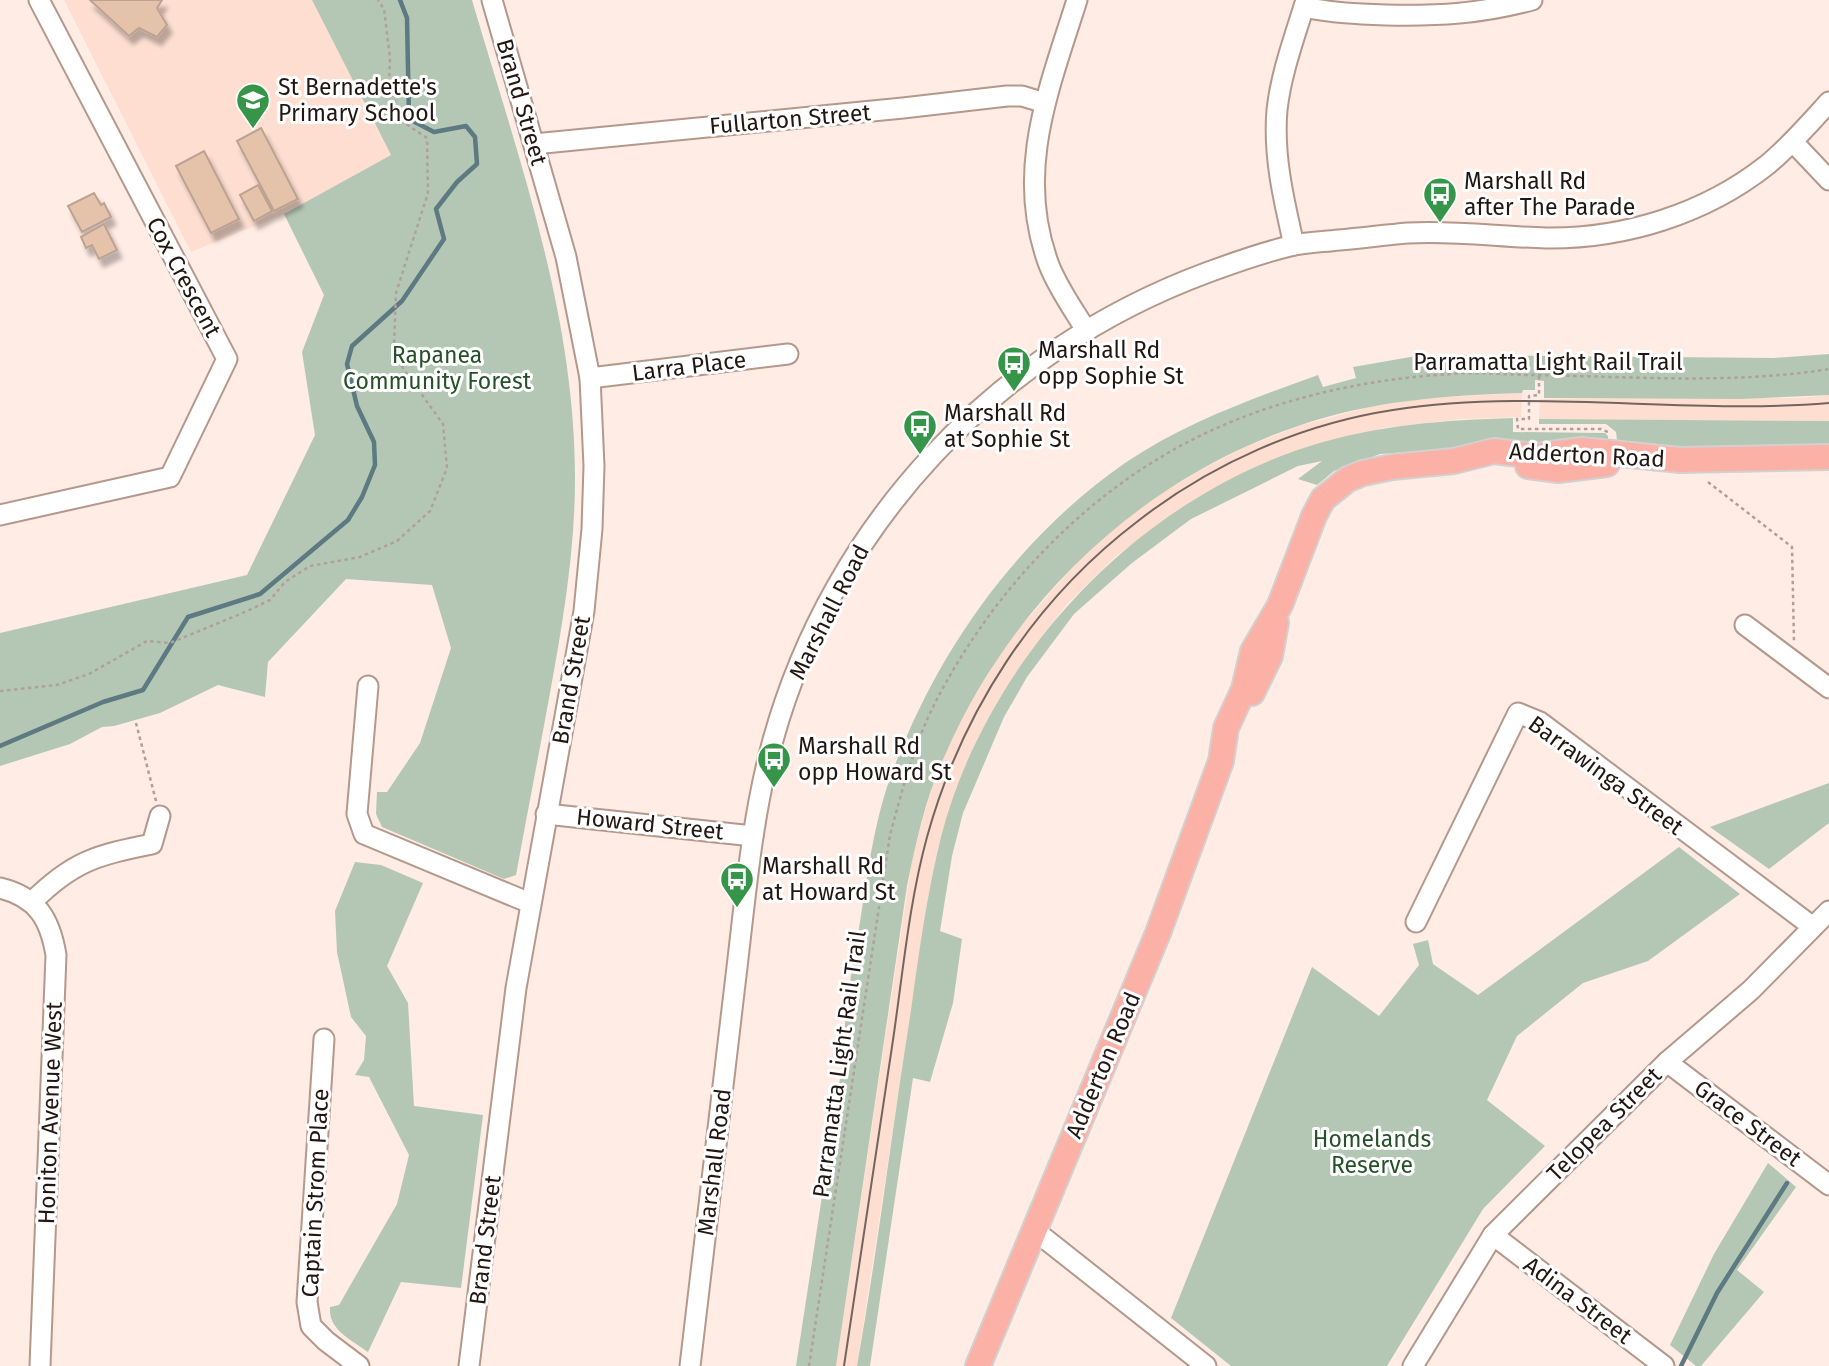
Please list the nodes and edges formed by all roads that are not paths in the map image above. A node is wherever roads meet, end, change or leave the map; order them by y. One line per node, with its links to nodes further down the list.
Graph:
1 (40, 0): 18 (street, Cox Crescent)
2 (492, 0): 9 (street, Brand Street)
3 (1077, 0): 7 (street)
4 (1532, 0): 5 (street)
5 (1306, 3): 11 (street)
6 (1829, 102): 8 (street, Marshall Road)
7 (1045, 103): 9 (street, Fullarton Street); 12 (street)
8 (1793, 142): 10 (street); 11 (street, Marshall Road)
9 (534, 144): 14 (street, Brand Street)
10 (1829, 180)
11 (1294, 245): 12 (street, Marshall Road)
12 (1086, 330): 24 (street, Marshall Road)
13 (788, 354): 14 (street, Larra Place)
14 (590, 378): 22 (street, Brand Street)
15 (1829, 457): 16 (main road, Adderton Road)
16 (1680, 460): 17 (main road, Adderton Road); 17 (main road, Adderton Road)
17 (1454, 461): 33 (main road, Adderton Road)
18 (0, 515)
19 (1745, 625): 21 (street)
20 (368, 686): 27 (street)
21 (1829, 688)
22 (546, 814): 24 (street, Howard Street); 27 (street, Brand Street)
23 (160, 816): 26 (street)
24 (753, 836): 38 (street, Marshall Road)
25 (0, 888): 26 (street)
26 (32, 902): 35 (street, Honiton Avenue West)
27 (530, 902): 37 (street, Brand Street)
28 (1823, 919): 29 (street, Barrawinga Street); 31 (street, Telopea Street)
29 (1416, 922)
30 (324, 1039): 36 (street, Captain Strom Place)
31 (1667, 1062): 32 (street, Grace Street); 34 (street, Telopea Street)
32 (1829, 1185)
33 (1034, 1230): 39 (main road, Adderton Road); 40 (street)
34 (1493, 1235): 41 (street, Telopea Street); 42 (street, Adina Street)
35 (40, 1366)
36 (359, 1366)
37 (469, 1366)
38 (690, 1366)
39 (978, 1366)
40 (1206, 1366)
41 (1413, 1366)
42 (1664, 1366)

